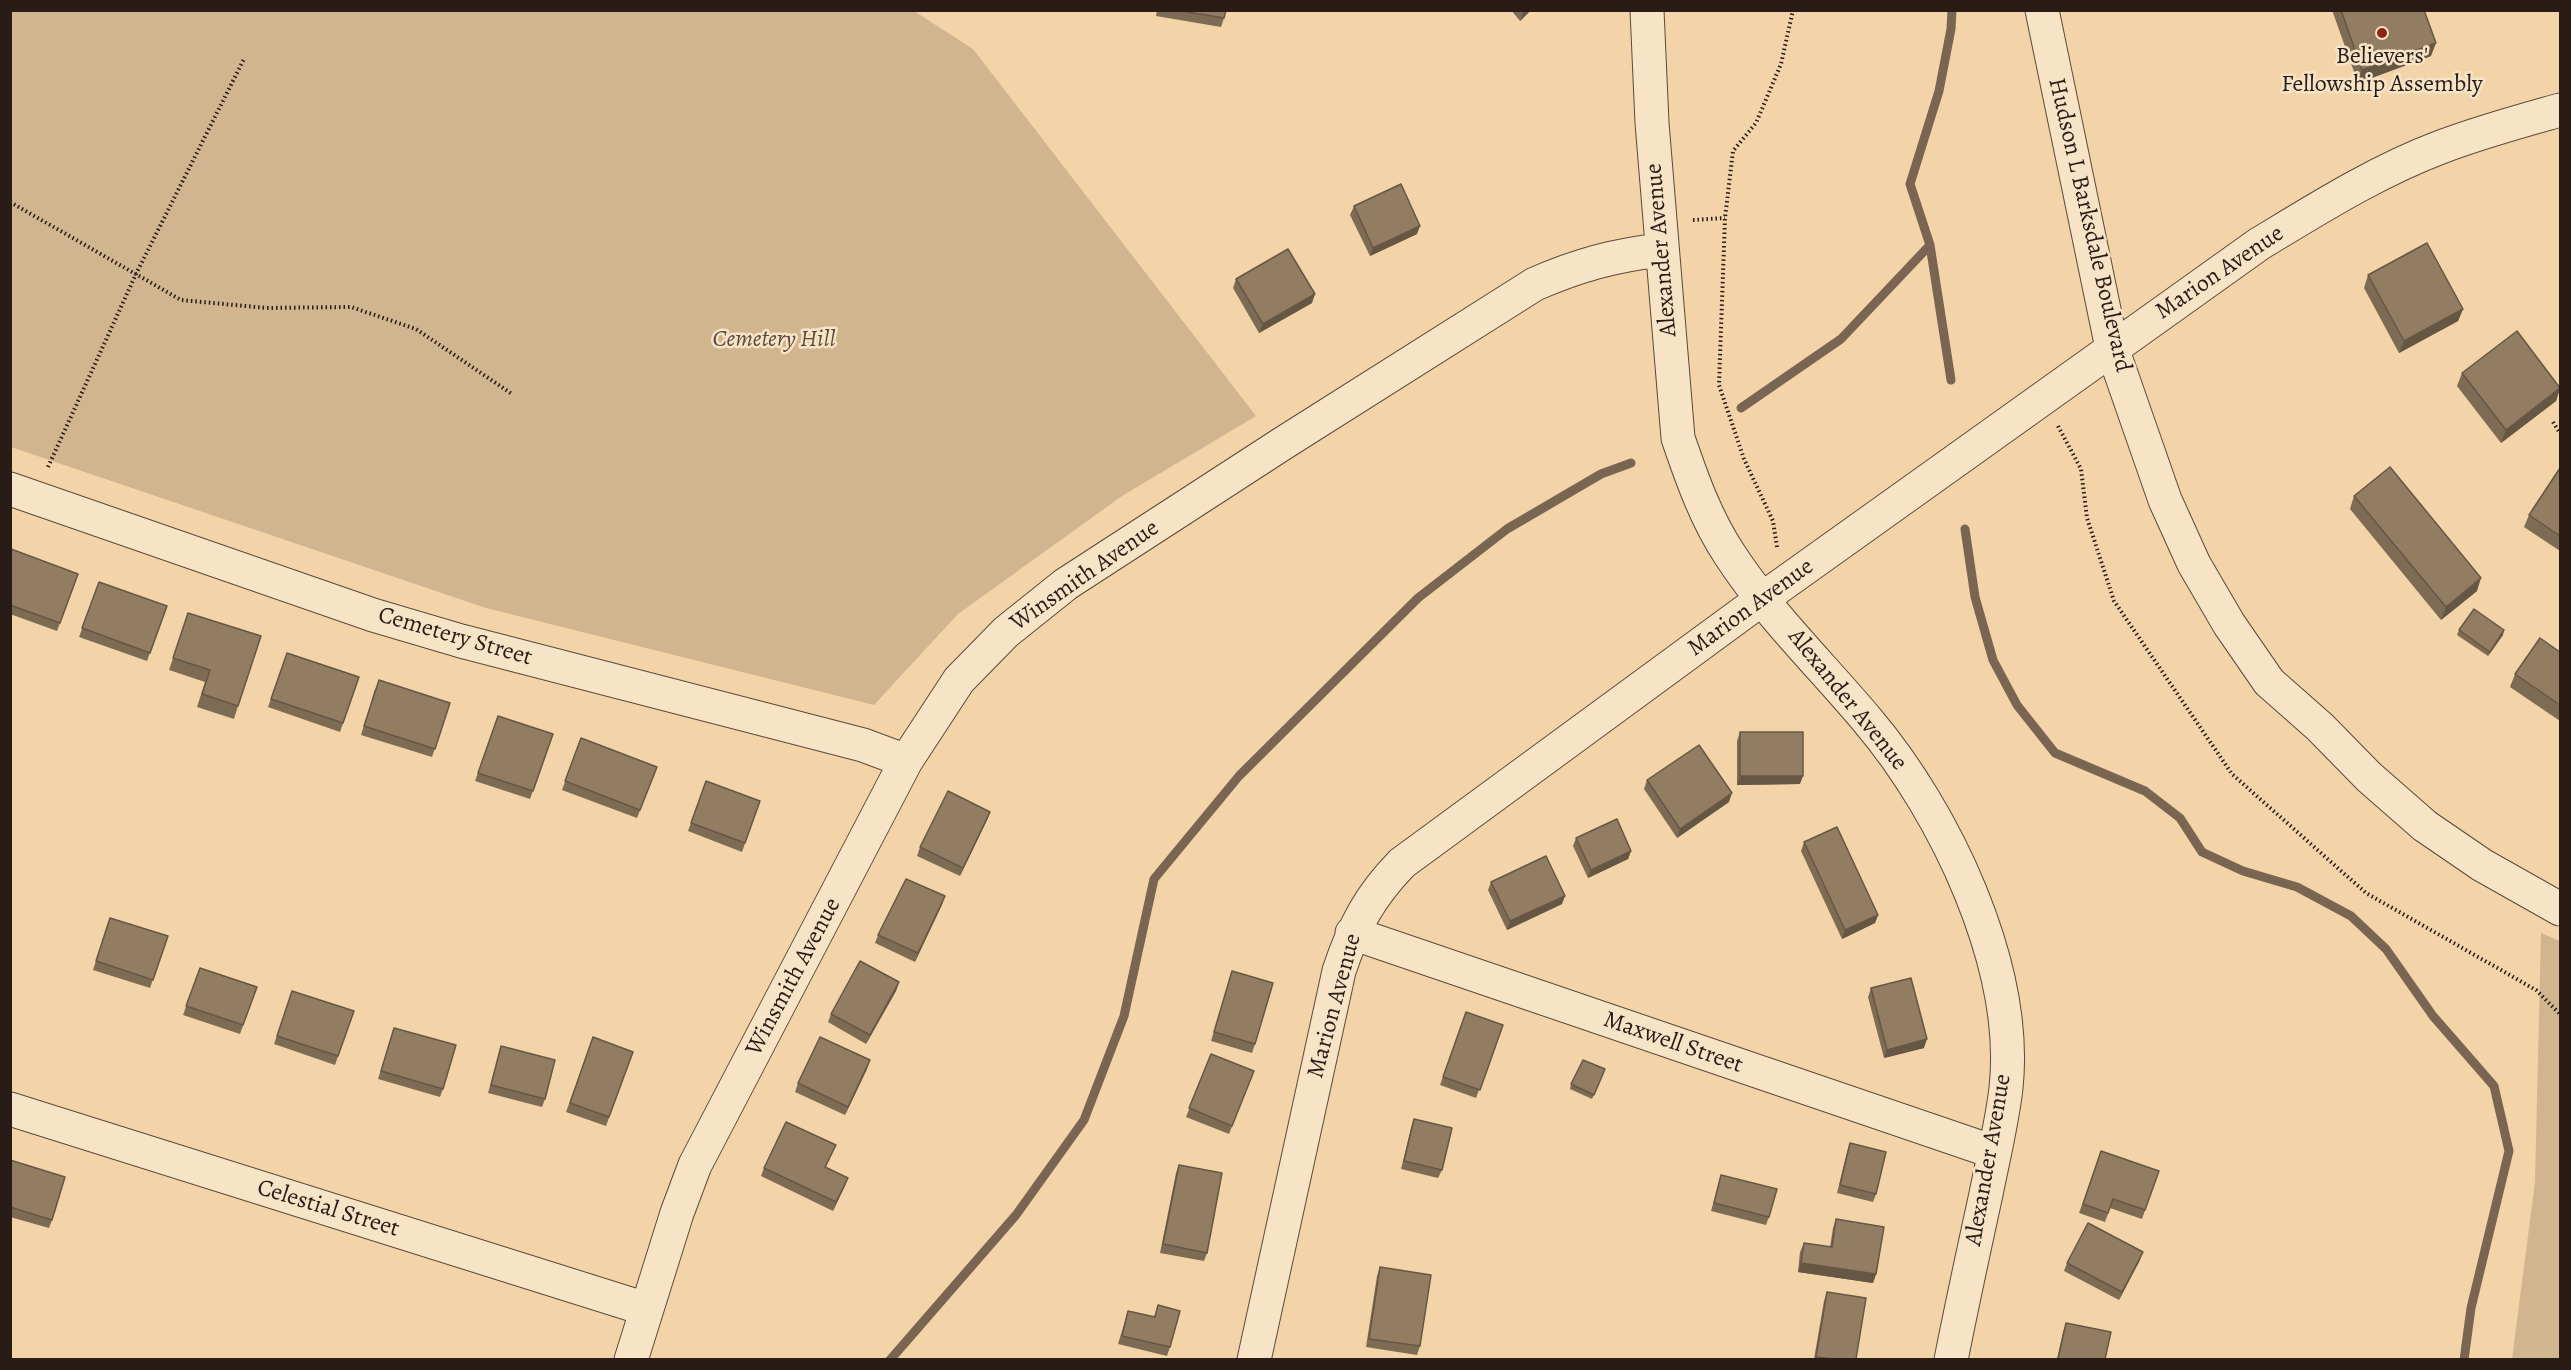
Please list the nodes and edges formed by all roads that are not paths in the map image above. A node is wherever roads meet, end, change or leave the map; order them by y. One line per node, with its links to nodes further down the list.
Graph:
1 (1647, 10): 4 (street, Alexander Avenue)
2 (2042, 10): 5 (street, Hudson L Barksdale Boulevard)
3 (2560, 110): 5 (street, Marion Avenue)
4 (1662, 250): 7 (street, Alexander Avenue); 8 (street, Winsmith Avenue)
5 (2112, 348): 7 (street, Marion Avenue); 9 (street, Hudson L Barksdale Boulevard)
6 (10, 489): 8 (street, Cemetery Street)
7 (1762, 599): 10 (street, Marion Avenue); 12 (street, Alexander Avenue)
8 (906, 761): 13 (street, Winsmith Avenue)
9 (2560, 909)
10 (1352, 933): 12 (street, Maxwell Street); 15 (street, Marion Avenue)
11 (10, 1109): 13 (street, Celestial Street)
12 (1994, 1152): 16 (street, Alexander Avenue)
13 (646, 1309): 14 (street, Winsmith Avenue)
14 (631, 1359)
15 (1254, 1359)
16 (1951, 1359)

